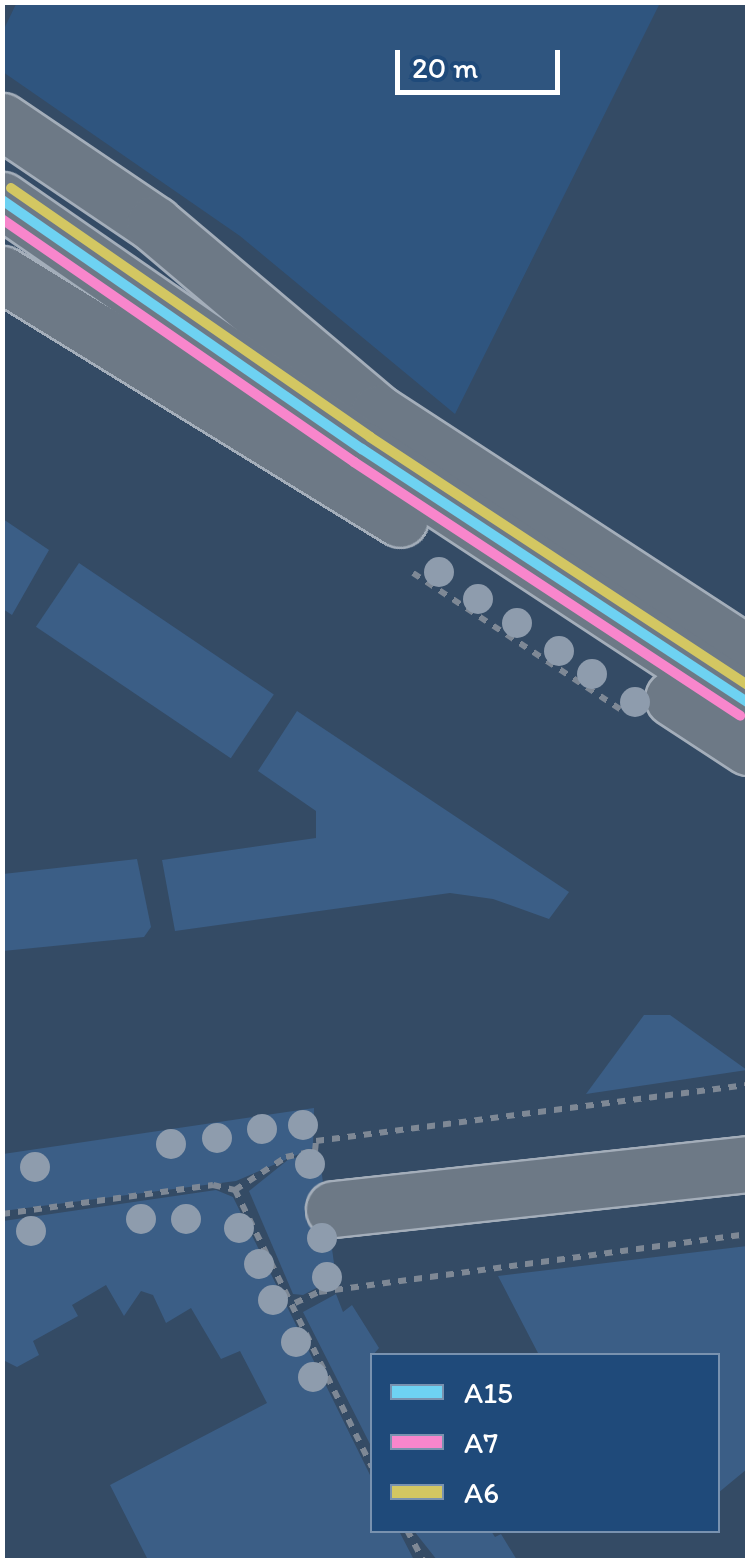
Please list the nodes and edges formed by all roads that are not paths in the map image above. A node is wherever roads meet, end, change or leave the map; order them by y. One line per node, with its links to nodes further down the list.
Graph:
1 (2, 121): 4 (street)
2 (2, 200): 5 (street)
3 (2, 274): 6 (street)
4 (748, 654)
5 (748, 703)
6 (748, 747)
7 (748, 1164): 8 (street)
8 (334, 1209)

